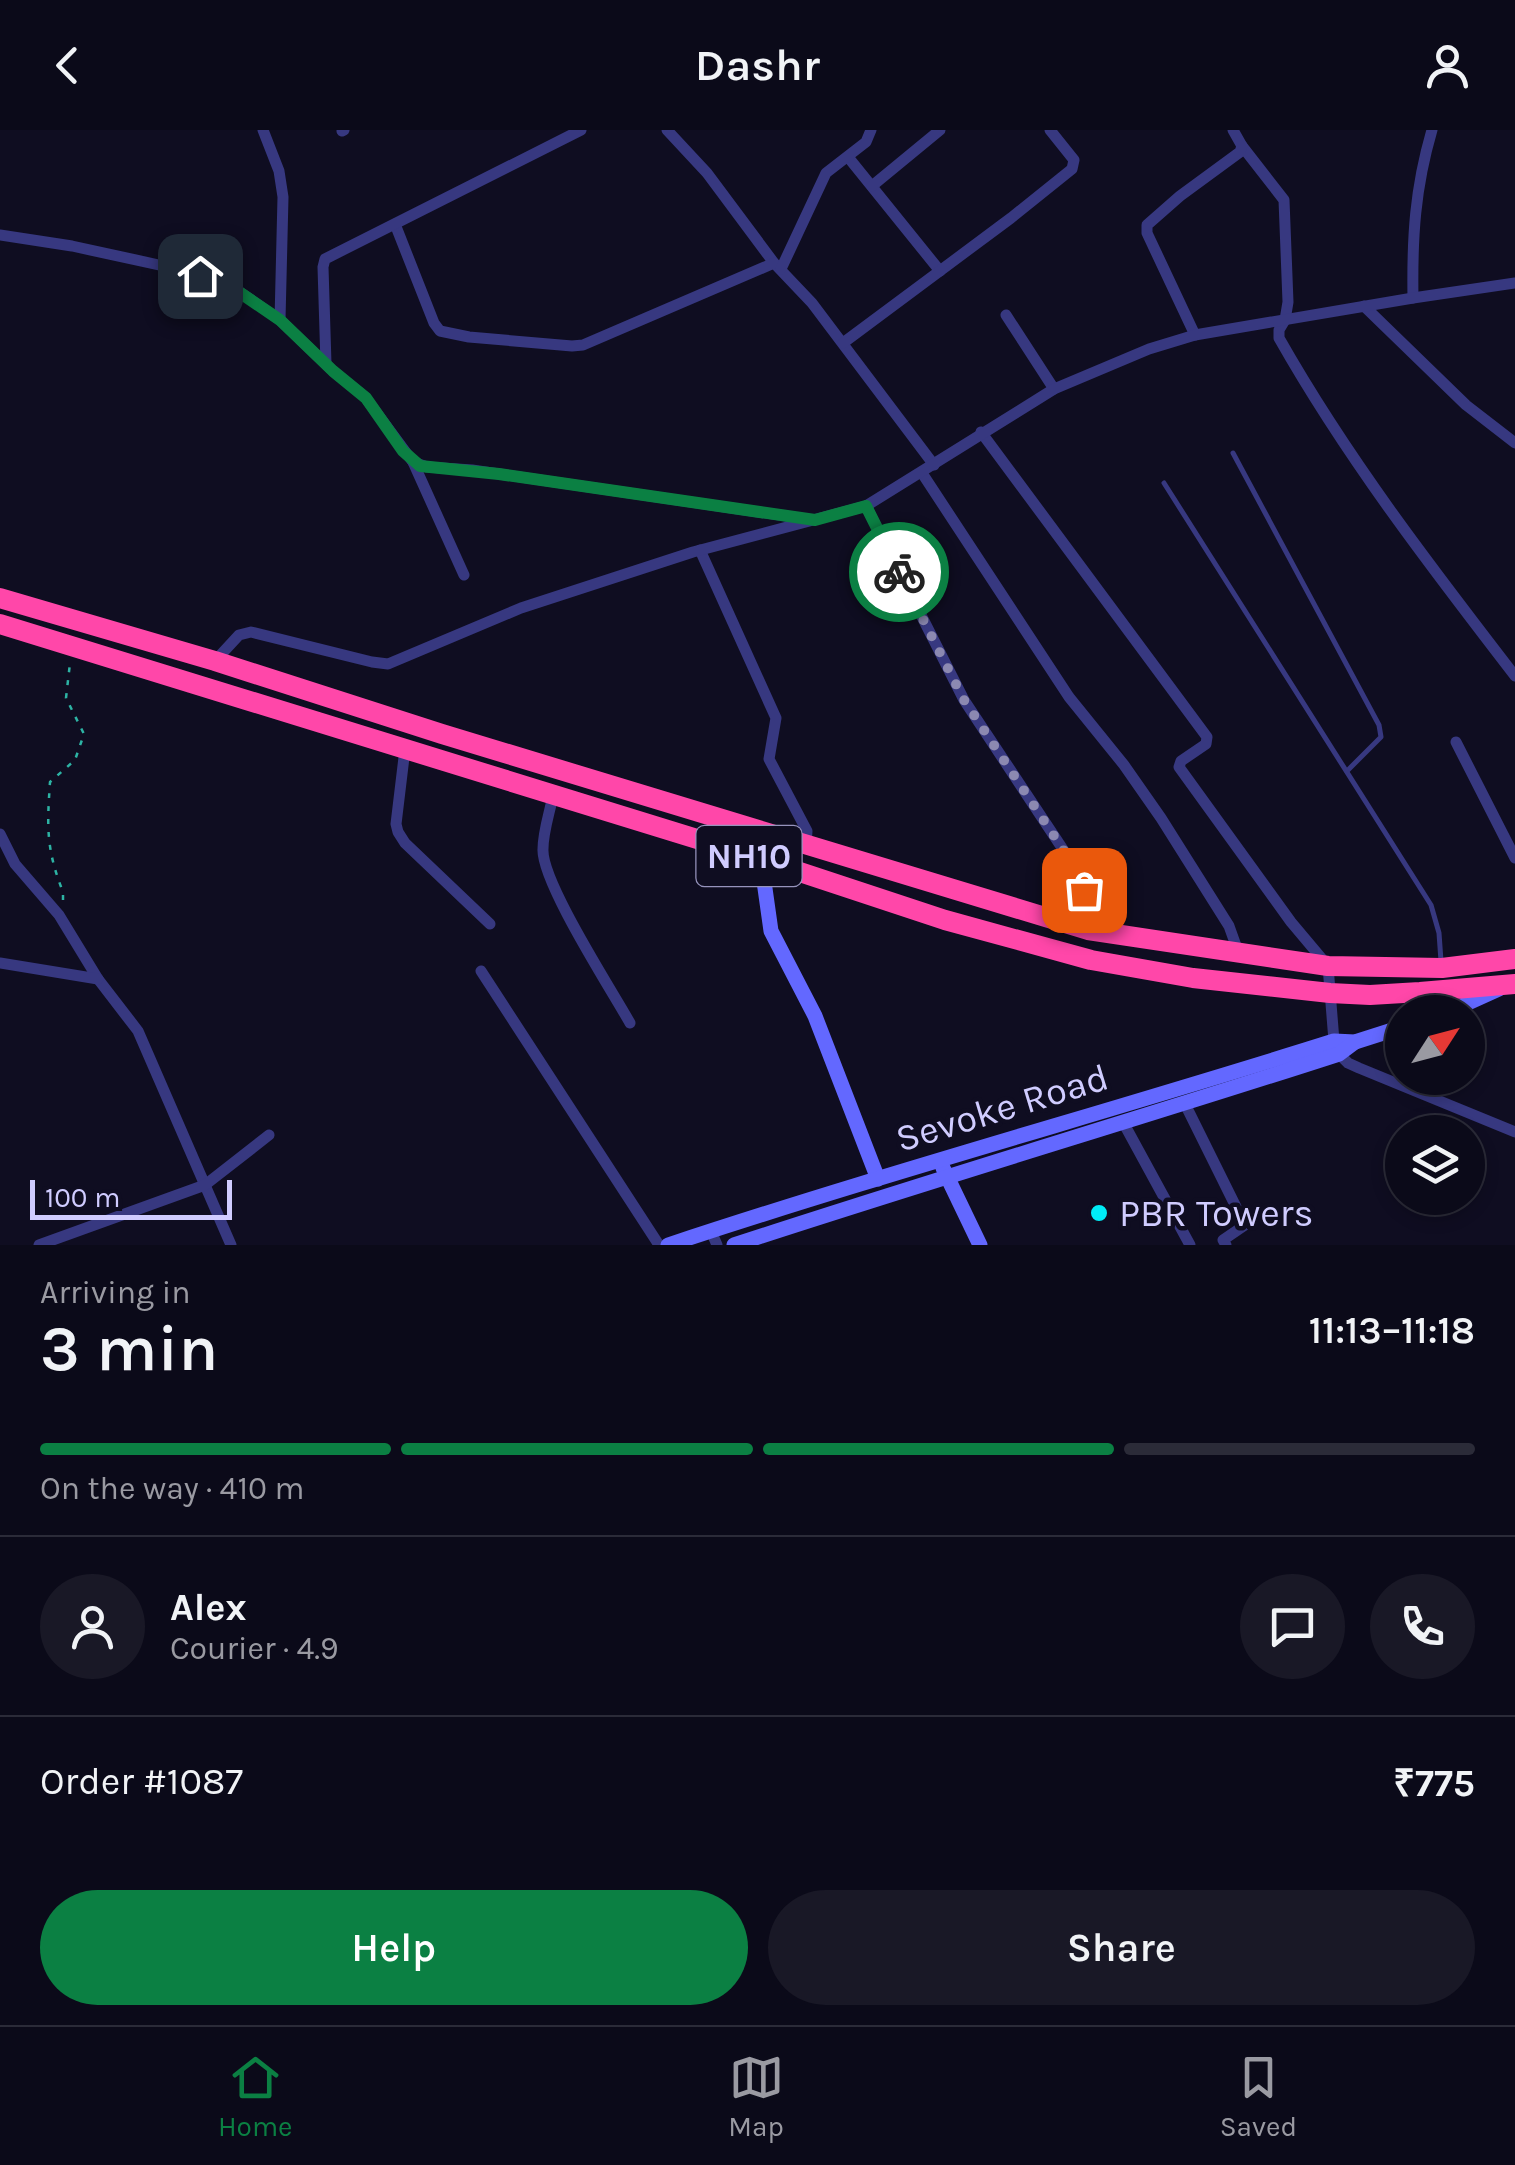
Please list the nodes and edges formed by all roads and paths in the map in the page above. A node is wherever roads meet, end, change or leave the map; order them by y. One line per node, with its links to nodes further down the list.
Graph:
1 (263, 130): 20 (street)
2 (581, 130): 12 (street)
3 (667, 130): 14 (street)
4 (870, 130): 10 (street)
5 (940, 130): 11 (street)
6 (1050, 130): 15 (street)
7 (1232, 130): 9 (street)
8 (1432, 130): 17 (street)
9 (1242, 146): 21 (street); 22 (street)
10 (848, 156): 11 (street); 14 (street)
11 (872, 186): 15 (street)
12 (395, 224): 14 (street); 24 (street)
13 (0, 235): 20 (street)
14 (777, 266): 23 (street)
15 (940, 271): 23 (street)
16 (1515, 283): 17 (street)
17 (1412, 298): 18 (street)
18 (1364, 306): 21 (street); 27 (street)
19 (1006, 315): 25 (street)
20 (280, 320): 24 (street)
21 (1286, 320): 22 (street); 41 (street)
22 (1195, 335): 25 (street)
23 (843, 343): 30 (street)
24 (326, 364): 29 (street)
25 (1054, 389): 26 (street)
26 (981, 432): 30 (street); 56 (street)
27 (1515, 444)
28 (1233, 453): 44 (lane)
29 (413, 462): 34 (street); 36 (street)
30 (934, 465): 31 (street)
31 (922, 474): 33 (street); 53 (street)
32 (1164, 483): 44 (lane)
33 (866, 506): 34 (street); 52 (street)
34 (815, 520): 35 (street)
35 (700, 550): 40 (street); 47 (street)
36 (464, 575)
37 (0, 598): 40 (highway)
38 (0, 624): 39 (highway, NH10)
39 (72, 646): 43 (highway, NH10); 50 (path)
40 (215, 661): 47 (highway)
41 (1515, 676)
42 (1456, 742): 48 (street)
43 (404, 749): 45 (highway, NH10); 51 (street)
44 (1346, 771): 57 (lane)
45 (554, 795): 49 (highway, NH10); 64 (street)
46 (0, 834): 50 (street)
47 (806, 845): 52 (highway)
48 (1515, 858)
49 (761, 860): 62 (highway, NH10); 72 (main road)
50 (59, 915): 59 (street)
51 (490, 924)
52 (1088, 930): 53 (highway)
53 (1239, 954): 56 (highway)
54 (1515, 959): 57 (highway)
55 (0, 963): 59 (street)
56 (1328, 966): 57 (highway); 62 (street)
57 (1442, 968): 61 (lane)
58 (481, 971): 77 (street)
59 (98, 980): 73 (street)
60 (1512, 984): 61 (highway, NH10); 63 (main road)
61 (1444, 990): 62 (highway, NH10)
62 (1330, 992): 66 (street)
63 (1485, 996)
64 (630, 1022)
65 (1385, 1032): 66 (main road, Sevoke Road)
66 (1336, 1047): 67 (main road, Sevoke Road); 69 (street); 71 (main road, Sevoke Road)
67 (1185, 1104): 68 (main road, Sevoke Road); 82 (street)
68 (1123, 1122): 71 (main road, Sevoke Road); 81 (street)
69 (1515, 1132)
70 (269, 1136): 73 (street)
71 (943, 1168): 72 (main road, Sevoke Road); 79 (main road, Sevoke Road); 80 (main road)
72 (878, 1180): 74 (main road, Sevoke Road)
73 (205, 1185): 75 (street); 76 (street)
74 (714, 1238): 78 (main road, Sevoke Road)
75 (39, 1245)
76 (231, 1245)
77 (660, 1245)
78 (668, 1245)
79 (734, 1245)
80 (980, 1245)
81 (1190, 1245)
82 (1226, 1245)

